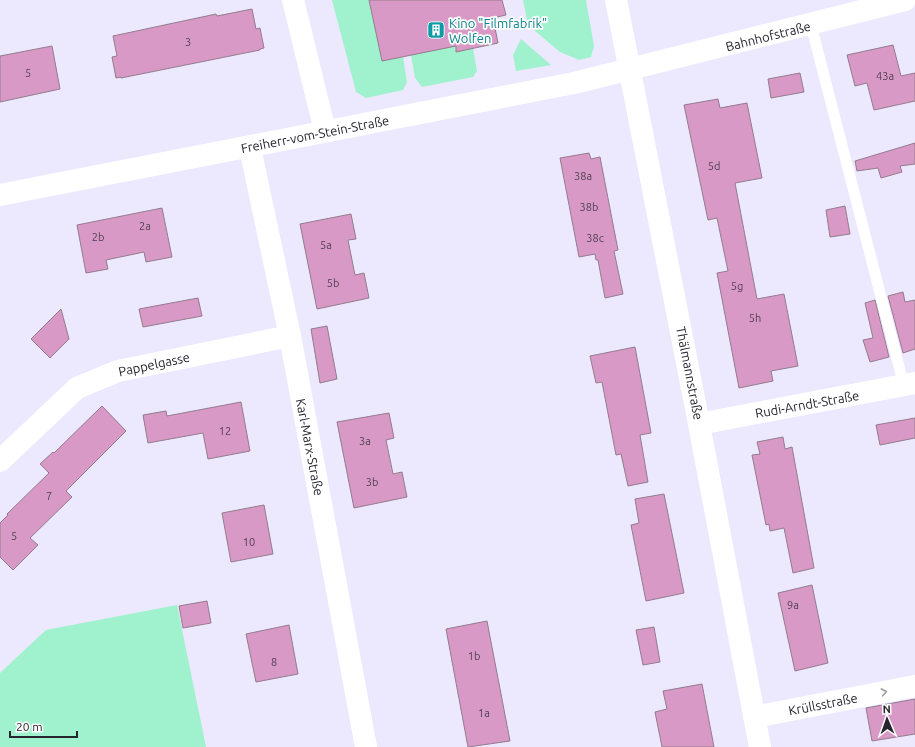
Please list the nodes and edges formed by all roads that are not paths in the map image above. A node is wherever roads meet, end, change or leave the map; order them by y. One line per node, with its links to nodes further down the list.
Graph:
1 (293, 0): 6 (street)
2 (616, 0): 5 (street, Thälmannstraße)
3 (905, 0): 4 (street, Bahnhofstraße)
4 (811, 25): 5 (street, Bahnhofstraße); 10 (lane)
5 (630, 70): 6 (street, Freiherr-vom-Stein-Straße); 11 (street, Thälmannstraße)
6 (325, 131): 7 (street, Freiherr-vom-Stein-Straße)
7 (250, 148): 8 (street, Freiherr-vom-Stein-Straße); 9 (street, Karl-Marx-Straße)
8 (0, 195)
9 (290, 336): 12 (street, Pappelgasse); 15 (street, Karl-Marx-Straße)
10 (910, 385): 11 (street, Rudi-Arndt-Straße)
11 (700, 424): 14 (street, Thälmannstraße)
12 (0, 461)
13 (915, 686): 14 (street, Krüllsstraße, one-way to 13)
14 (754, 717): 16 (street, Thälmannstraße)
15 (366, 747)
16 (760, 747)

